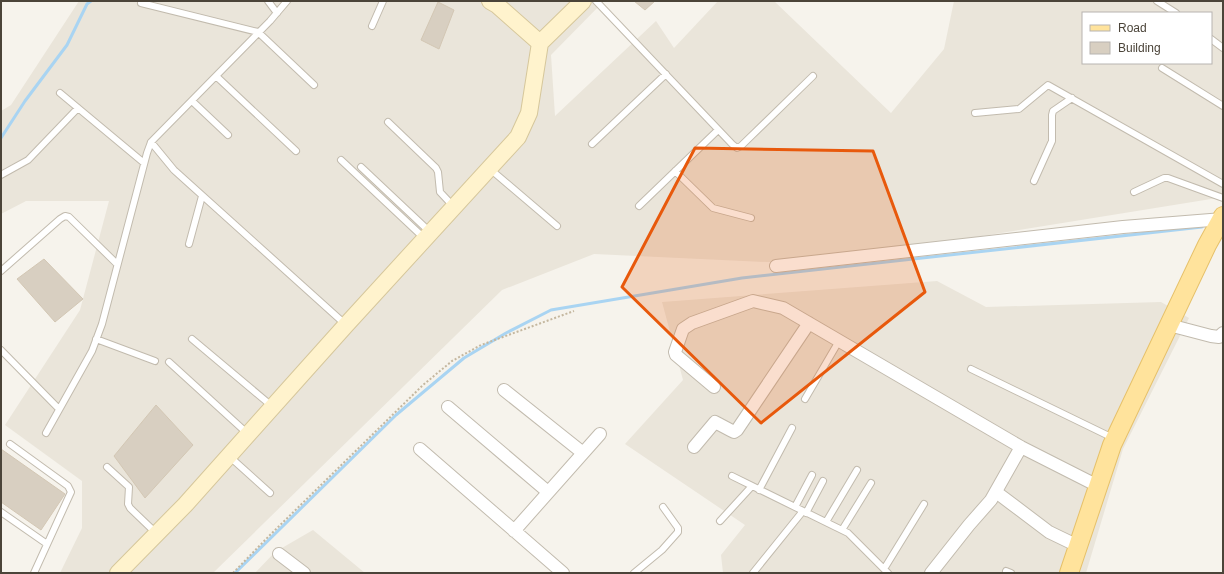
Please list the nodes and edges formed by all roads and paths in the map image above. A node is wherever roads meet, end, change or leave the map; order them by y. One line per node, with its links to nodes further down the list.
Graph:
1 (268, 1): 10 (lane)
2 (287, 1): 10 (lane)
3 (383, 1): 11 (lane)
4 (490, 1): 14 (street)
5 (583, 1): 14 (street)
6 (596, 1): 17 (lane)
7 (1157, 1): 9 (lane)
8 (141, 3): 12 (lane)
9 (1174, 12)
10 (277, 13): 12 (lane)
11 (372, 26)
12 (258, 32): 18 (lane); 20 (lane)
13 (1212, 40): 15 (lane)
14 (540, 43): 36 (street)
15 (1223, 48)
16 (1162, 68): 24 (lane)
17 (666, 74): 28 (lane); 31 (lane)
18 (216, 76): 23 (lane); 32 (lane)
19 (813, 76): 28 (lane)
20 (314, 85)
21 (60, 93): 25 (lane)
22 (1072, 98): 26 (lane); 39 (lane); 40 (lane)
23 (192, 101): 29 (lane); 30 (lane)
24 (1223, 106)
25 (78, 108): 34 (lane); 38 (lane)
26 (974, 113)
27 (388, 122): 45 (lane)
28 (718, 130): 37 (lane)
29 (228, 135)
30 (151, 142): 34 (lane); 42 (lane)
31 (592, 144)
32 (296, 151)
33 (341, 160): 49 (lane)
34 (144, 163): 51 (lane)
35 (361, 167): 49 (lane)
36 (490, 168): 45 (street); 48 (lane)
37 (675, 171): 44 (lane); 46 (lane)
38 (1, 175)
39 (1034, 181)
40 (1223, 184)
41 (1134, 192): 43 (lane)
42 (202, 196): 50 (lane); 56 (lane)
43 (1223, 198)
44 (640, 206)
45 (454, 208): 49 (street)
46 (751, 218)
47 (1222, 218): 52 (street); 57 (main road)
48 (557, 226)
49 (428, 236): 56 (street)
50 (189, 244)
51 (117, 264): 53 (lane); 59 (lane)
52 (776, 266)
53 (1, 271)
54 (574, 312): 111 (path)
55 (809, 323): 61 (street); 66 (street); 78 (street)
56 (346, 325): 70 (street)
57 (1169, 325): 58 (street); 76 (main road)
58 (1223, 333)
59 (96, 338): 63 (lane); 71 (lane)
60 (192, 339): 70 (lane)
61 (839, 341): 68 (lane); 79 (street)
62 (1, 350): 71 (lane)
63 (155, 361)
64 (169, 362): 75 (lane)
65 (971, 369): 76 (lane)
66 (714, 387)
67 (504, 390): 81 (street)
68 (805, 399)
69 (448, 407): 92 (street)
70 (273, 408): 75 (street)
71 (59, 409): 73 (lane)
72 (792, 428): 91 (lane)
73 (46, 433)
74 (600, 434): 81 (street)
75 (248, 435): 82 (street)
76 (1114, 439): 90 (main road)
77 (10, 444): 105 (lane)
78 (694, 447)
79 (1021, 447): 90 (street); 93 (street)
80 (420, 449): 103 (street)
81 (583, 453): 92 (street)
82 (229, 456): 94 (lane); 104 (street)
83 (107, 468): 104 (lane)
84 (857, 470): 101 (lane)
85 (812, 475): 97 (lane)
86 (732, 476): 89 (lane)
87 (823, 481): 99 (lane)
88 (871, 484): 102 (lane)
89 (752, 486): 91 (lane); 100 (lane)
90 (1098, 486): 106 (main road)
91 (759, 490): 97 (lane)
92 (548, 492): 103 (street)
93 (996, 492): 106 (street); 116 (street)
94 (270, 494)
95 (924, 504): 108 (lane)
96 (663, 508): 114 (lane)
97 (795, 508): 99 (lane)
98 (1, 512): 105 (lane)
99 (804, 512): 101 (lane); 115 (lane)
100 (720, 520)
101 (826, 522): 102 (lane)
102 (842, 530): 108 (lane)
103 (514, 531): 113 (street)
104 (157, 534): 110 (street)
105 (47, 544): 109 (lane)
106 (1078, 546): 117 (main road)
107 (279, 554): 112 (street)
108 (886, 571)
109 (34, 573)
110 (118, 573)
111 (233, 573)
112 (304, 573)
113 (563, 573)
114 (634, 573)
115 (753, 573)
116 (931, 573)
117 (1069, 573)

